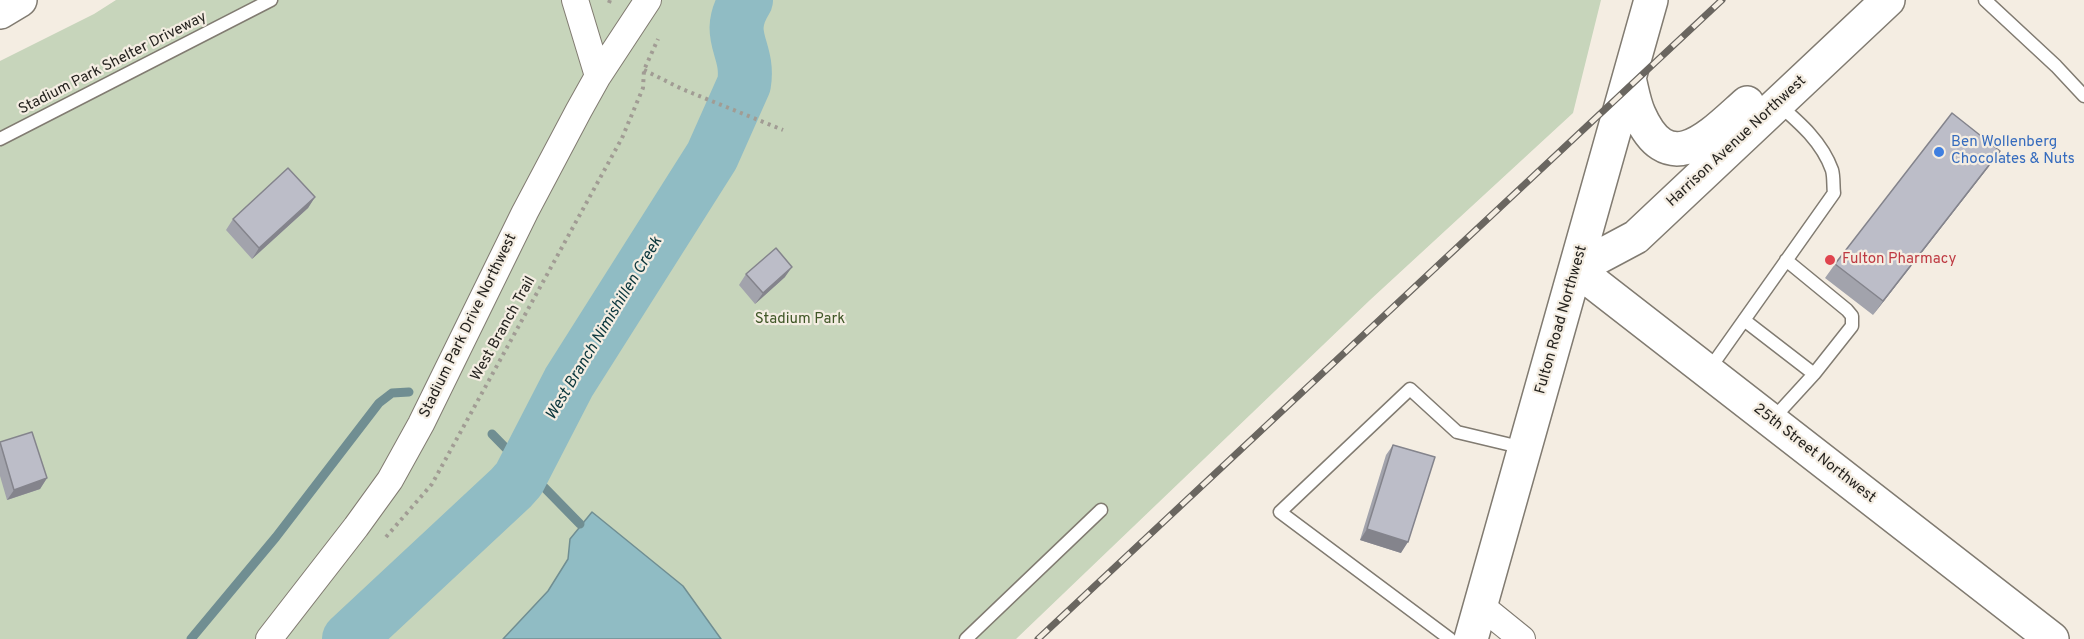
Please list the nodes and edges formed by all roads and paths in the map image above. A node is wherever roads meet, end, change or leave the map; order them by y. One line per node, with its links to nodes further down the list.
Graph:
1 (20, 0): 8 (main road)
2 (271, 0): 17 (lane, Stadium Park Shelter Driveway)
3 (575, 0): 12 (street)
4 (648, 0): 12 (street, Stadium Park Drive Northwest)
5 (1651, 0): 13 (main road, Fulton Road Northwest)
6 (1888, 0): 9 (main road, Harrison Avenue Northwest)
7 (1985, 0): 14 (lane)
8 (0, 12)
9 (1864, 23): 13 (main road); 15 (main road, Harrison Avenue Northwest)
10 (662, 30): 11 (path, West Branch Trail)
11 (644, 70): 16 (path); 26 (path, West Branch Trail)
12 (598, 76): 28 (street, Stadium Park Drive Northwest)
13 (1629, 78): 19 (main road, Fulton Road Northwest)
14 (2084, 96)
15 (1778, 104): 18 (lane); 19 (main road, Harrison Avenue Northwest)
16 (783, 130)
17 (0, 139)
18 (1786, 260): 20 (lane); 22 (lane)
19 (1576, 269): 21 (main road, 25th Street Northwest); 24 (main road, Fulton Road Northwest)
20 (1744, 320): 21 (lane); 22 (lane)
21 (1708, 371): 23 (main road, 25th Street Northwest)
22 (1814, 374): 23 (lane)
23 (1771, 421): 33 (main road, 25th Street Northwest)
24 (1525, 448): 27 (main road, Fulton Road Northwest); 30 (lane)
25 (1101, 510): 29 (lane)
26 (380, 544)
27 (1480, 605): 31 (main road, Fulton Road Northwest); 32 (street)
28 (269, 639)
29 (966, 639)
30 (1450, 639)
31 (1471, 639)
32 (1522, 639)
33 (2052, 639)

